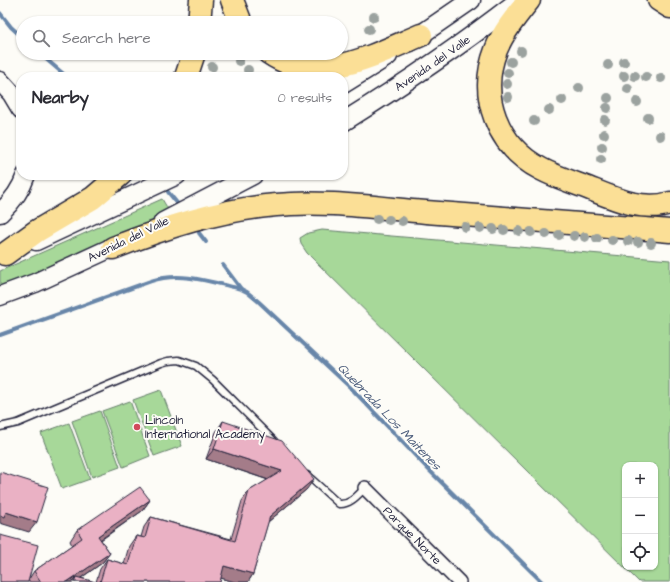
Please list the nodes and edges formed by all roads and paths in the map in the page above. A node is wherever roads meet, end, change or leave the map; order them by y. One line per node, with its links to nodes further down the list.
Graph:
1 (201, 0): 8 (highway)
2 (232, 0): 9 (highway)
3 (471, 0): 10 (street)
4 (520, 0): 17 (street, Avenida del Valle)
5 (529, 0): 22 (highway)
6 (659, 0): 7 (highway)
7 (670, 7)
8 (200, 16)
9 (238, 16)
10 (421, 35): 12 (highway); 15 (street)
11 (192, 60): 13 (highway)
12 (282, 60)
13 (188, 72)
14 (0, 81): 16 (street)
15 (348, 81)
16 (16, 101)
17 (348, 119)
18 (24, 180): 23 (street)
19 (114, 180): 26 (highway)
20 (167, 180): 26 (street)
21 (244, 180): 25 (street, Avenida del Valle)
22 (670, 203)
23 (0, 213)
24 (670, 231): 25 (highway)
25 (113, 248): 27 (street, Avenida del Valle)
26 (2, 255)
27 (0, 296)
28 (0, 427): 29 (lane)
29 (279, 446)
30 (301, 468): 31 (lane)
31 (365, 488): 32 (street, Parque Norte)
32 (459, 582)

